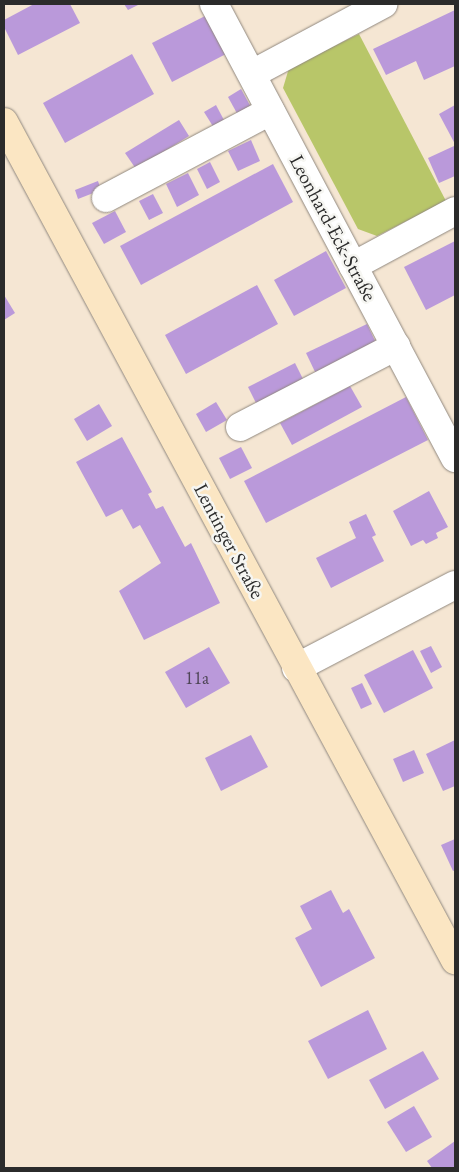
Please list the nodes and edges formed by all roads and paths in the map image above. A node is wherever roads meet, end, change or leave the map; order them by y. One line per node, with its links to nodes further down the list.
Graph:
1 (214, 4): 3 (street, Leonhard-Eck-Straße)
2 (383, 4): 3 (street)
3 (252, 74): 4 (street, Leonhard-Eck-Straße)
4 (270, 110): 6 (street); 8 (street, Leonhard-Eck-Straße)
5 (4, 122): 13 (street, Lentinger Straße)
6 (106, 198)
7 (455, 211): 8 (street)
8 (353, 266): 9 (street, Leonhard-Eck-Straße)
9 (396, 346): 10 (street); 11 (street, Leonhard-Eck-Straße)
10 (240, 426)
11 (455, 456)
12 (455, 584): 13 (street)
13 (296, 668): 14 (street, Lentinger Straße)
14 (449, 933): 15 (street, Lentinger Straße)
15 (455, 960)

